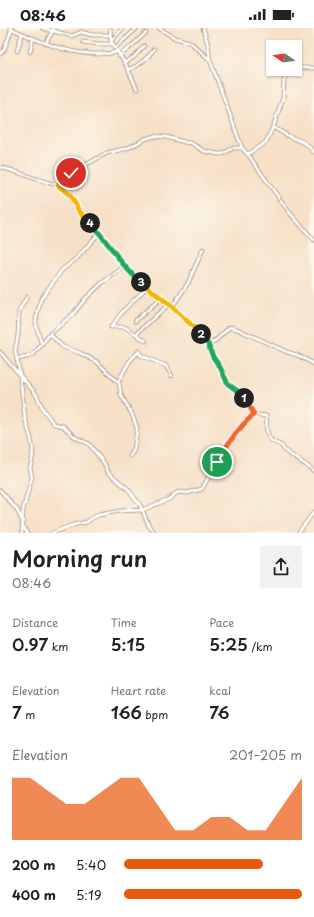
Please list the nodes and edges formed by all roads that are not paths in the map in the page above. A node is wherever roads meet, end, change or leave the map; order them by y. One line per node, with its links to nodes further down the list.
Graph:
1 (11, 28): 10 (street); 21 (street)
2 (42, 28): 8 (street)
3 (110, 28): 11 (street)
4 (124, 28): 14 (street)
5 (159, 28): 23 (street)
6 (203, 28): 23 (street)
7 (136, 29): 18 (street)
8 (53, 30): 11 (street); 15 (street)
9 (146, 33): 22 (street)
10 (22, 34): 12 (street); 19 (street)
11 (110, 35): 14 (street)
12 (33, 39): 15 (street); 20 (street)
13 (83, 42): 14 (street)
14 (112, 42): 18 (street)
15 (46, 44): 18 (street)
16 (144, 46): 24 (street)
17 (154, 49): 26 (street)
18 (116, 50): 22 (street)
19 (17, 51)
20 (30, 52)
21 (0, 54)
22 (119, 56): 24 (street)
23 (210, 60): 29 (street)
24 (124, 63): 26 (street)
25 (314, 68): 28 (street)
26 (128, 70): 27 (street)
27 (137, 89)
28 (273, 127): 30 (street); 31 (street)
29 (242, 148): 31 (street); 33 (street)
30 (314, 152)
31 (248, 154): 35 (street)
32 (0, 167): 33 (street)
33 (58, 185): 34 (street)
34 (99, 233): 37 (street); 48 (street)
35 (314, 240)
36 (203, 249): 42 (street)
37 (124, 267): 38 (street); 44 (street)
38 (147, 287): 40 (street); 45 (street)
39 (27, 298): 50 (street)
40 (161, 298): 41 (street); 43 (street)
41 (169, 304): 42 (street); 45 (street)
42 (172, 307): 47 (street)
43 (135, 321)
44 (50, 334): 48 (street); 54 (street)
45 (136, 334): 46 (street)
46 (146, 341)
47 (208, 344): 51 (street); 55 (street)
48 (42, 345): 50 (street)
49 (0, 352): 52 (street)
50 (17, 359): 52 (street)
51 (314, 364)
52 (20, 376): 59 (street); 61 (street)
53 (172, 376): 54 (street)
54 (118, 382): 56 (street)
55 (254, 414): 57 (street); 59 (street)
56 (130, 456)
57 (314, 471)
58 (0, 490): 61 (street)
59 (142, 510): 64 (street); 65 (street)
60 (314, 512): 66 (street)
61 (23, 526): 62 (street); 63 (street)
62 (22, 533)
63 (27, 533)
64 (52, 533)
65 (156, 533)
66 (298, 533)

